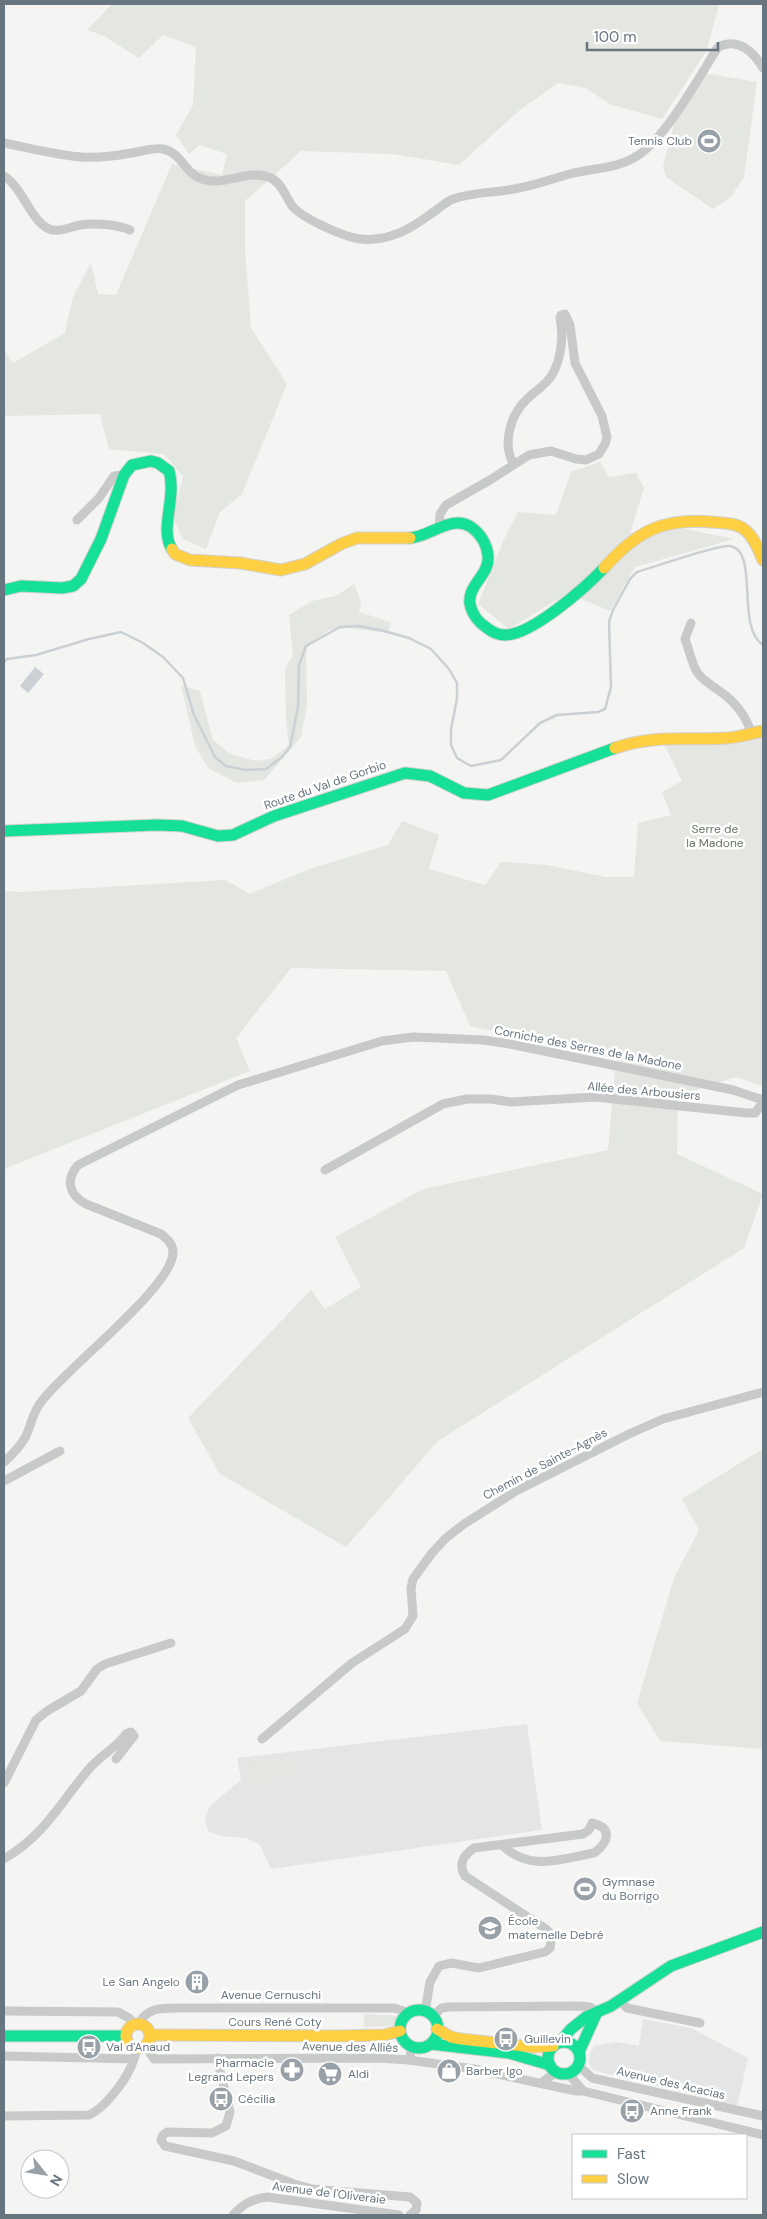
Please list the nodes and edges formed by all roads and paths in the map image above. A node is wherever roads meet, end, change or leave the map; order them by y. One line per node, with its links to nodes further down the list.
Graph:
1 (763, 68): 2 (street)
2 (4, 143)
3 (4, 176): 4 (street)
4 (130, 230)
5 (514, 463): 5 (street); 8 (street)
6 (124, 474): 7 (street); 8 (street); 10 (street)
7 (77, 520)
8 (439, 528): 9 (street)
9 (763, 560)
10 (4, 590)
11 (691, 623): 13 (street)
12 (763, 731): 13 (street, Route du Val de Gorbio)
13 (752, 735): 14 (street, Route du Val de Gorbio)
14 (4, 831)
15 (763, 1101): 16 (street, Allée des Arbousiers); 19 (street, Corniche des Serres de la Madone)
16 (325, 1170)
17 (763, 1392): 22 (street, Chemin de Sainte-Agnès)
18 (60, 1451): 20 (street)
19 (4, 1462)
20 (4, 1481)
21 (171, 1644): 24 (street)
22 (262, 1739)
23 (116, 1759): 26 (street)
24 (4, 1783)
25 (502, 1845): 25 (street); 32 (street)
26 (4, 1859)
27 (763, 1932): 28 (street)
28 (615, 2003): 30 (street); 33 (street)
29 (4, 2012): 34 (street)
30 (597, 2012): 32 (street); 41 (street); 43 (street)
31 (410, 2013): 32 (street); 34 (street, Avenue Cernuschi); 36 (street)
32 (429, 2014): 35 (street)
33 (700, 2023)
34 (137, 2024): 38 (street); 39 (street)
35 (437, 2029): 40 (street); 41 (street)
36 (400, 2031): 39 (street, Cours René Coty); 42 (street)
37 (4, 2036): 38 (street)
38 (126, 2036): 39 (street)
39 (144, 2043): 45 (street, Avenue des Alliés); 46 (street)
40 (430, 2044): 42 (street); 49 (street)
41 (556, 2044): 43 (street); 49 (street)
42 (412, 2047): 47 (street)
43 (579, 2052): 48 (street)
44 (4, 2056): 46 (street)
45 (217, 2058): 47 (street, Avenue des Alliés); 57 (street, Avenue de l'Oliveraie)
46 (134, 2059): 52 (street)
47 (409, 2060): 50 (street, Avenue des Alliés)
48 (578, 2065): 49 (street); 53 (street, Avenue des Acacias)
49 (558, 2070): 50 (street); 51 (street)
50 (541, 2083): 51 (street)
51 (583, 2091): 54 (street)
52 (4, 2116)
53 (763, 2116)
54 (763, 2135)
55 (233, 2215): 56 (street, Avenue de l'Oliveraie)
56 (398, 2215)
57 (410, 2215)

